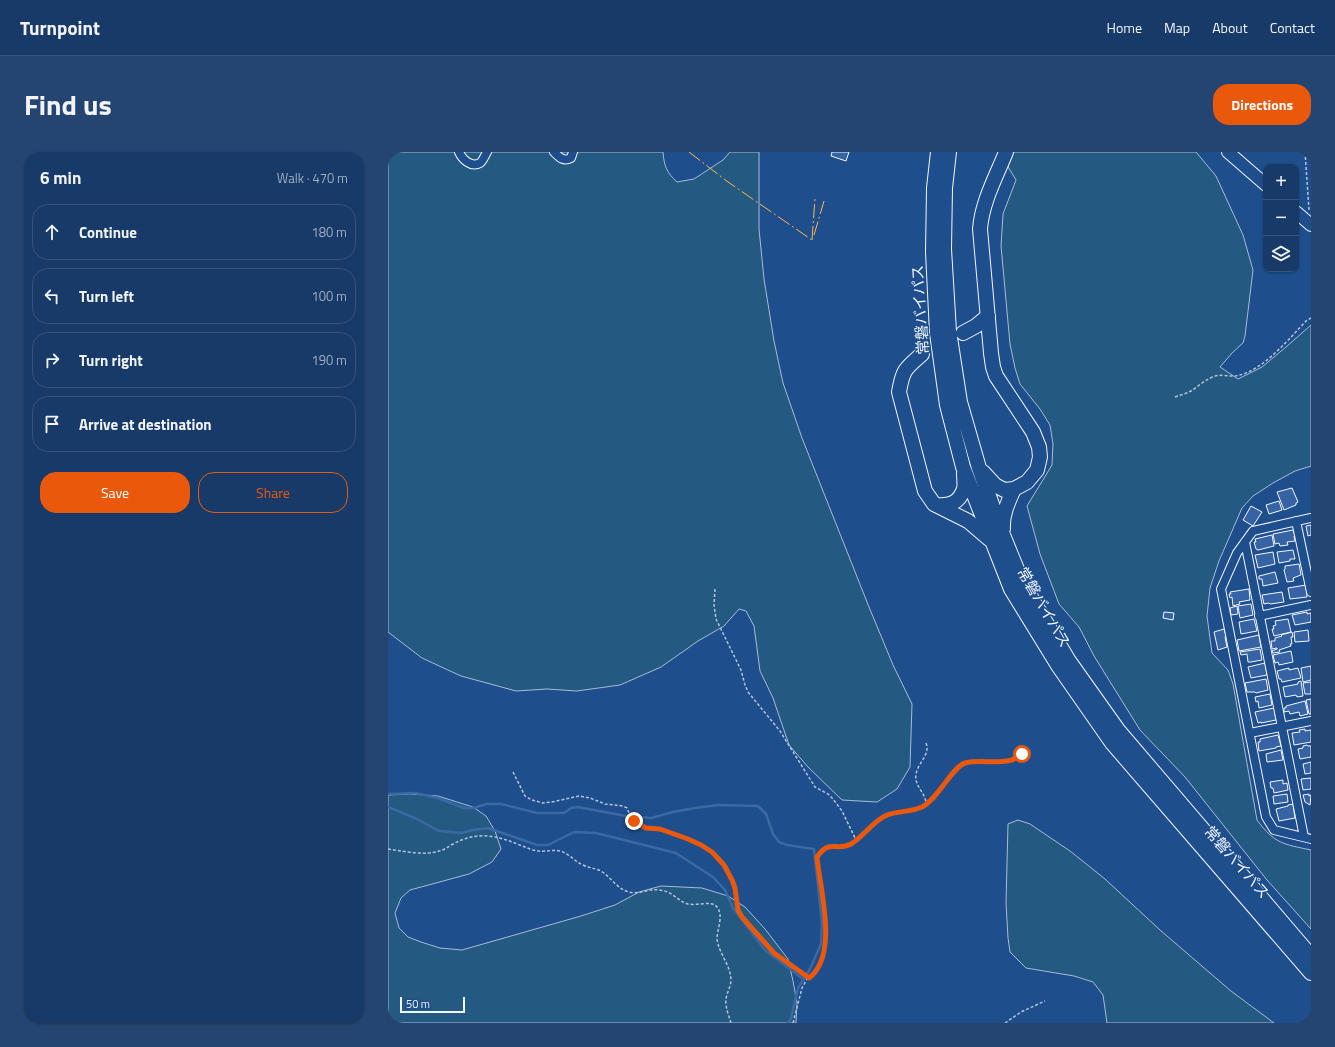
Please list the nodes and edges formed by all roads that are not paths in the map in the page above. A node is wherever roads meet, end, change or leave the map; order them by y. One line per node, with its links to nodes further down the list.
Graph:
1 (459, 152): 2 (street)
2 (487, 152)
3 (554, 152): 4 (street)
4 (573, 152)
5 (938, 152): 15 (highway, 常磐バイパス)
6 (949, 152): 16 (highway, 常磐バイパス)
7 (1006, 152): 12 (highway)
8 (1228, 152): 9 (main road)
9 (1263, 182)
10 (1299, 214): 11 (main road)
11 (1308, 222)
12 (988, 316): 13 (highway); 17 (highway)
13 (963, 333)
14 (922, 354): 18 (highway)
15 (963, 467): 18 (highway); 21 (highway, 常磐バイパス)
16 (979, 468): 17 (highway); 21 (highway, 常磐バイパス)
17 (1014, 489): 21 (highway)
18 (934, 504): 21 (highway)
19 (1311, 518): 20 (street)
20 (1296, 521): 22 (street); 23 (street)
21 (997, 537): 30 (highway, 常磐バイパス); 31 (highway, 常磐バイパス)
22 (1245, 542): 25 (street); 28 (street)
23 (1311, 592)
24 (1311, 605): 25 (street)
25 (1260, 616): 27 (street)
26 (1311, 721): 27 (street)
27 (1282, 727): 28 (street); 29 (street)
28 (1250, 733): 29 (street)
29 (1308, 838)
30 (1311, 956)
31 (1311, 973)

